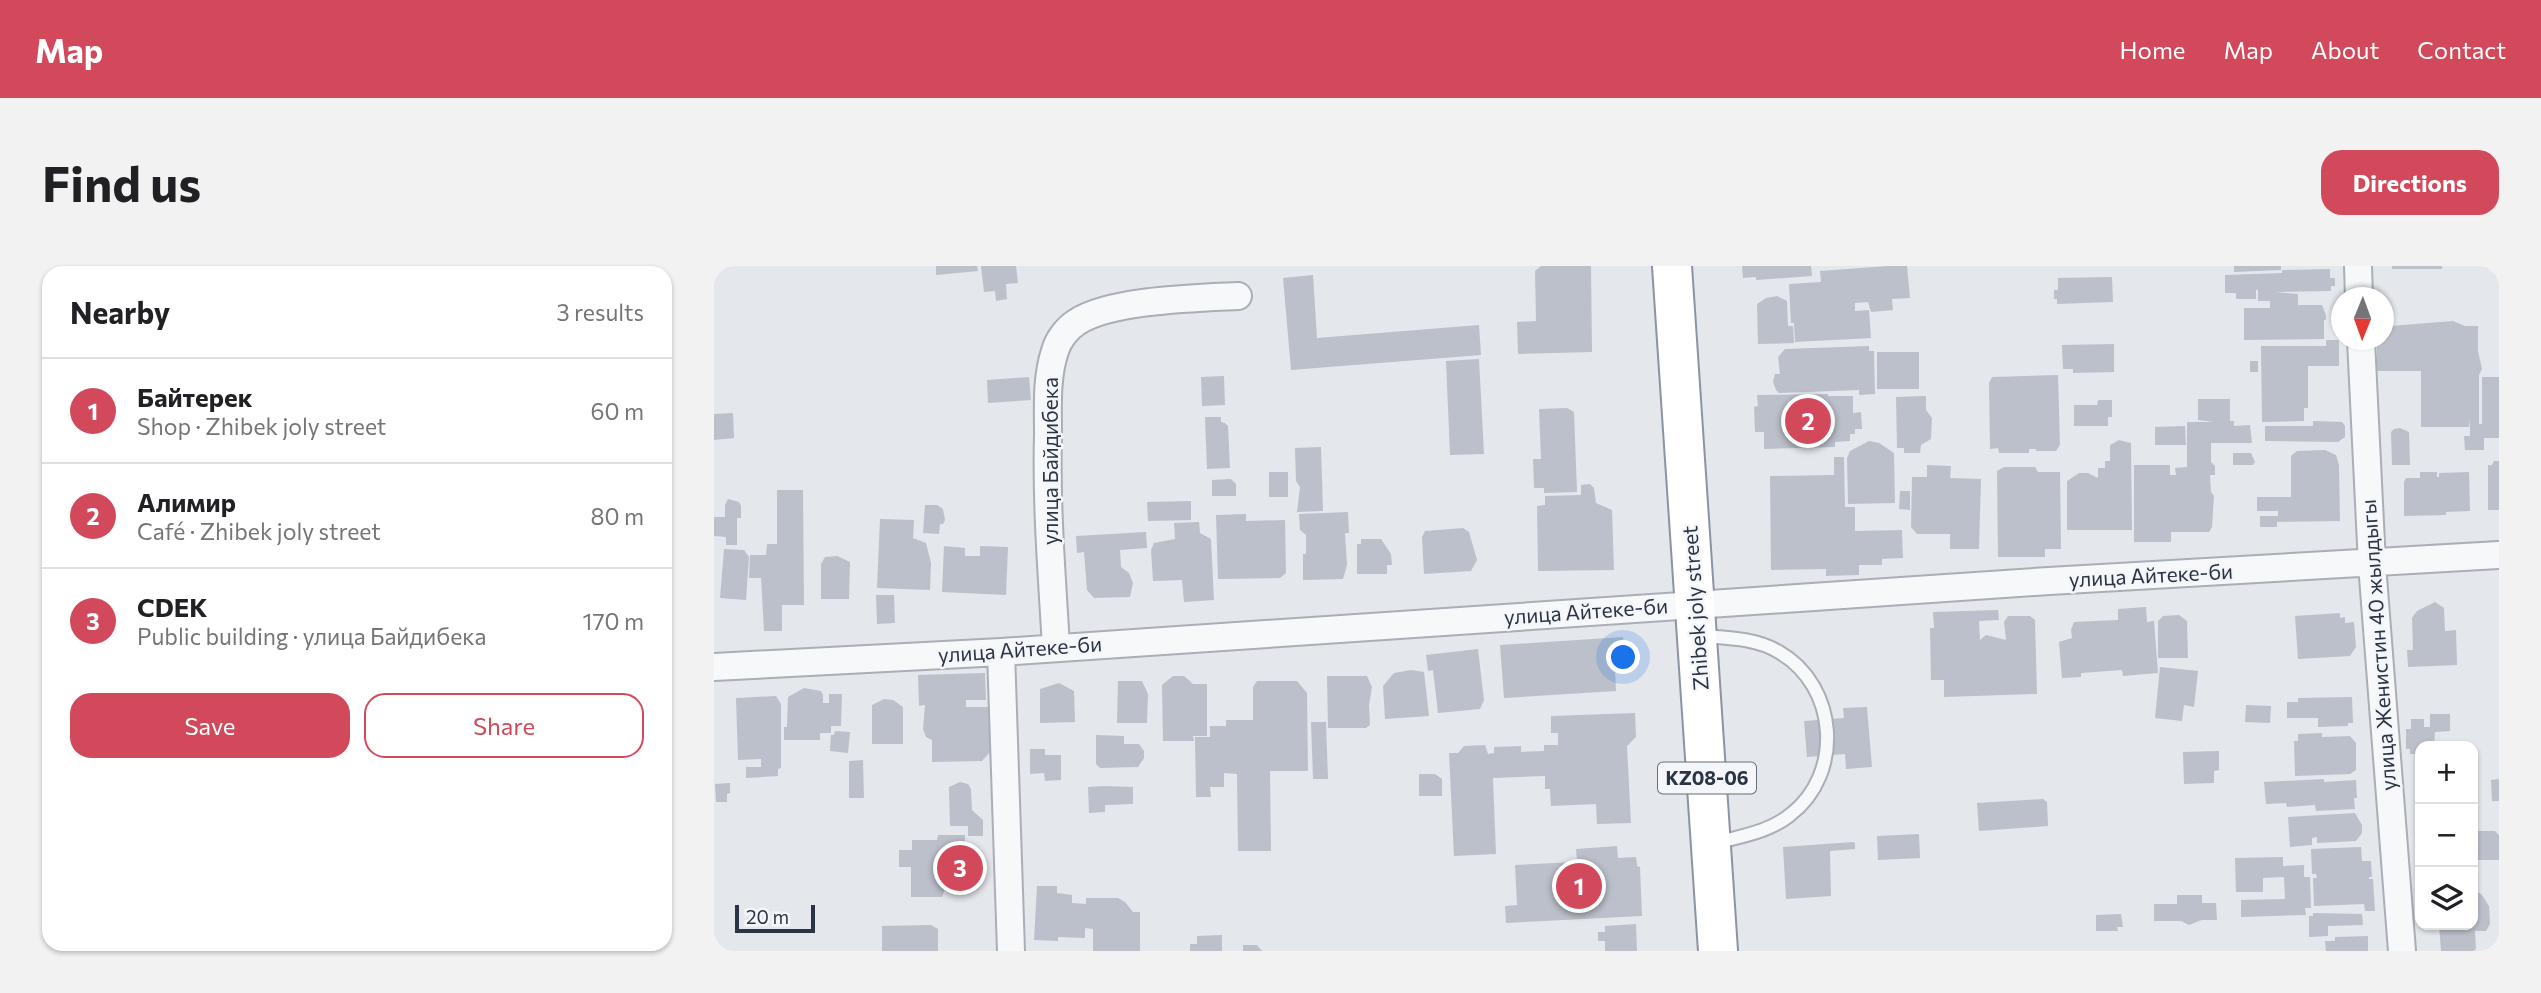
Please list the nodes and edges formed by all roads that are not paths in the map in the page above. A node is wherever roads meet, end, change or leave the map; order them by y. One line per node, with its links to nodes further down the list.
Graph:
1 (1672, 266): 8 (highway, Zhibek joly street / KZ08-06)
2 (2358, 266): 3 (street)
3 (2359, 287)
4 (1238, 296): 9 (street, улица Байдибека)
5 (2361, 350): 7 (street, улица Женистин 40 жылдыгы)
6 (2499, 555): 7 (street, улица Айтеке-би)
7 (2372, 564): 8 (street, улица Айтеке-би); 15 (street, улица Женистин 40 жылдыгы)
8 (1697, 620): 9 (street, улица Айтеке-би); 12 (highway, Zhibek joly street / KZ08-06); 12 (lane)
9 (1056, 647): 10 (street, улица Айтеке-би)
10 (1001, 652): 11 (street, улица Айтеке-би); 13 (street)
11 (714, 667)
12 (1712, 845): 14 (highway, Zhibek joly street / KZ08-06)
13 (1011, 951)
14 (1718, 951)
15 (2402, 951)

